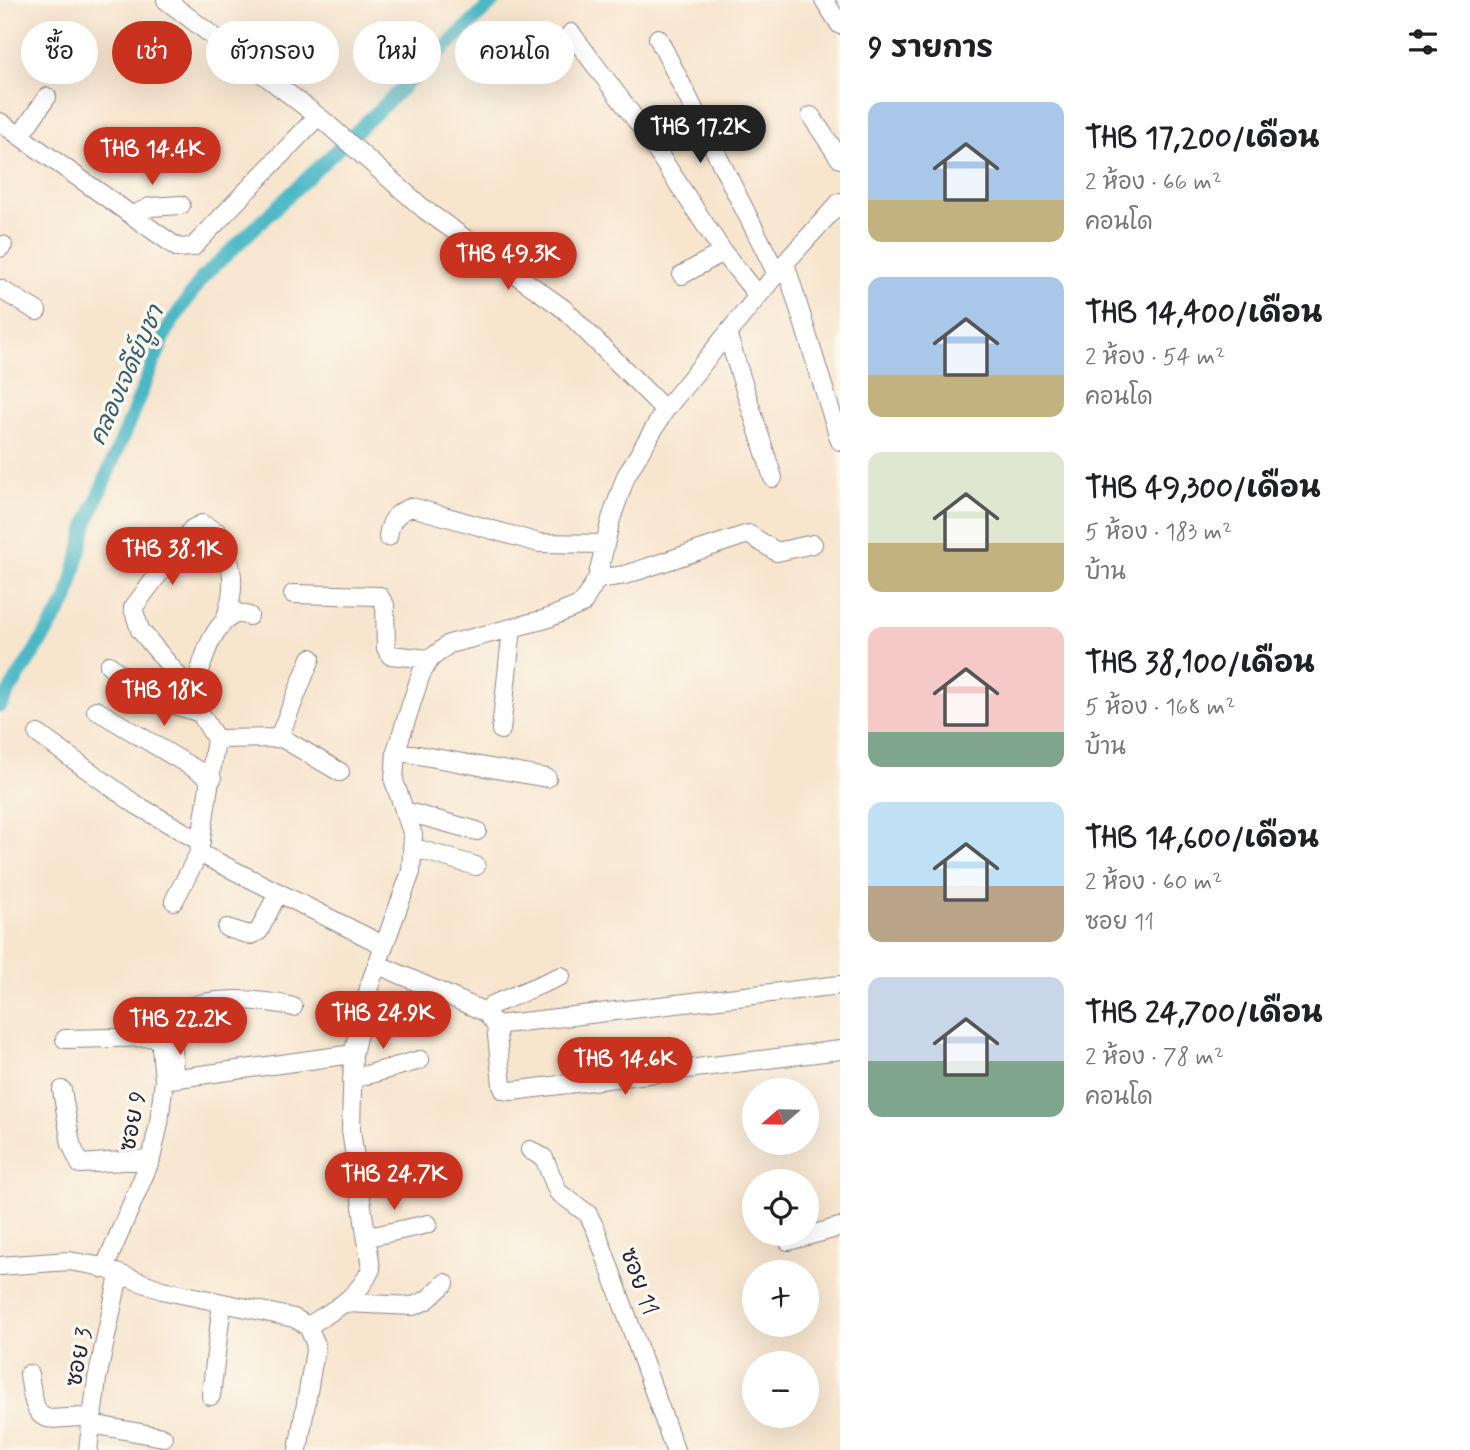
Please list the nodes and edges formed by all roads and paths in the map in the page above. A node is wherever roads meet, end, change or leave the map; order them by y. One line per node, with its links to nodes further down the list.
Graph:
1 (166, 0): 8 (street)
2 (824, 0): 3 (street)
3 (840, 25)
4 (574, 36): 15 (street)
5 (658, 38): 16 (street)
6 (47, 97): 10 (street)
7 (811, 116): 11 (street)
8 (321, 119): 14 (street); 22 (street)
9 (0, 122): 10 (street)
10 (20, 136): 14 (street)
11 (840, 159)
12 (840, 202): 16 (street)
13 (181, 205): 14 (street)
14 (133, 215)
15 (723, 252): 17 (street); 19 (street)
16 (781, 269): 19 (street); 23 (street)
17 (682, 275)
18 (0, 289): 20 (street)
19 (758, 296): 21 (street)
20 (37, 311)
21 (728, 336): 22 (street); 24 (street)
22 (665, 410): 26 (street)
23 (840, 441)
24 (773, 478)
25 (388, 537): 26 (street)
26 (605, 544): 28 (street)
27 (813, 544): 28 (street)
28 (597, 579): 32 (street)
29 (293, 594): 34 (street)
30 (249, 616): 31 (street)
31 (225, 620): 36 (street); 36 (street)
32 (512, 628): 34 (street); 38 (street)
33 (311, 658): 40 (street)
34 (430, 659): 42 (street)
35 (109, 665): 36 (street)
36 (192, 703): 41 (street)
37 (96, 710): 45 (street)
38 (501, 730)
39 (38, 734): 48 (street)
40 (279, 737): 41 (street); 43 (street)
41 (216, 739): 45 (street)
42 (396, 751): 44 (street); 46 (street)
43 (340, 772)
44 (547, 778)
45 (212, 779): 48 (street)
46 (404, 811): 47 (street); 49 (street)
47 (477, 831)
48 (200, 847): 51 (street); 52 (street)
49 (415, 848): 50 (street); 54 (street)
50 (476, 866)
51 (278, 893): 53 (street); 54 (street)
52 (174, 901)
53 (227, 928)
54 (383, 945): 55 (street)
55 (377, 964): 59 (street); 62 (street)
56 (561, 975): 59 (street)
57 (840, 985): 59 (street)
58 (293, 1007): 64 (street)
59 (490, 1019): 61 (street)
60 (65, 1039): 64 (street)
61 (840, 1050)
62 (353, 1054): 64 (street, ซอย 9); 65 (street)
63 (420, 1060): 65 (street)
64 (169, 1079): 68 (street, ซอย 9)
65 (352, 1079): 72 (street)
66 (62, 1090): 68 (street)
67 (530, 1150): 85 (street, ซอย 11)
68 (151, 1159): 74 (street, ซอย 9)
69 (428, 1224): 72 (street)
70 (840, 1227): 71 (street)
71 (819, 1233)
72 (369, 1237): 77 (street)
73 (0, 1266): 74 (street)
74 (112, 1272): 76 (street); 81 (street, ซอย 3)
75 (445, 1283): 77 (street)
76 (222, 1303): 78 (street); 80 (street)
77 (346, 1303): 78 (street)
78 (308, 1326): 84 (street)
79 (29, 1374): 81 (street)
80 (211, 1396)
81 (92, 1420): 82 (street); 83 (street, ซอย 3)
82 (163, 1437)
83 (88, 1450)
84 (298, 1450)
85 (675, 1450)

